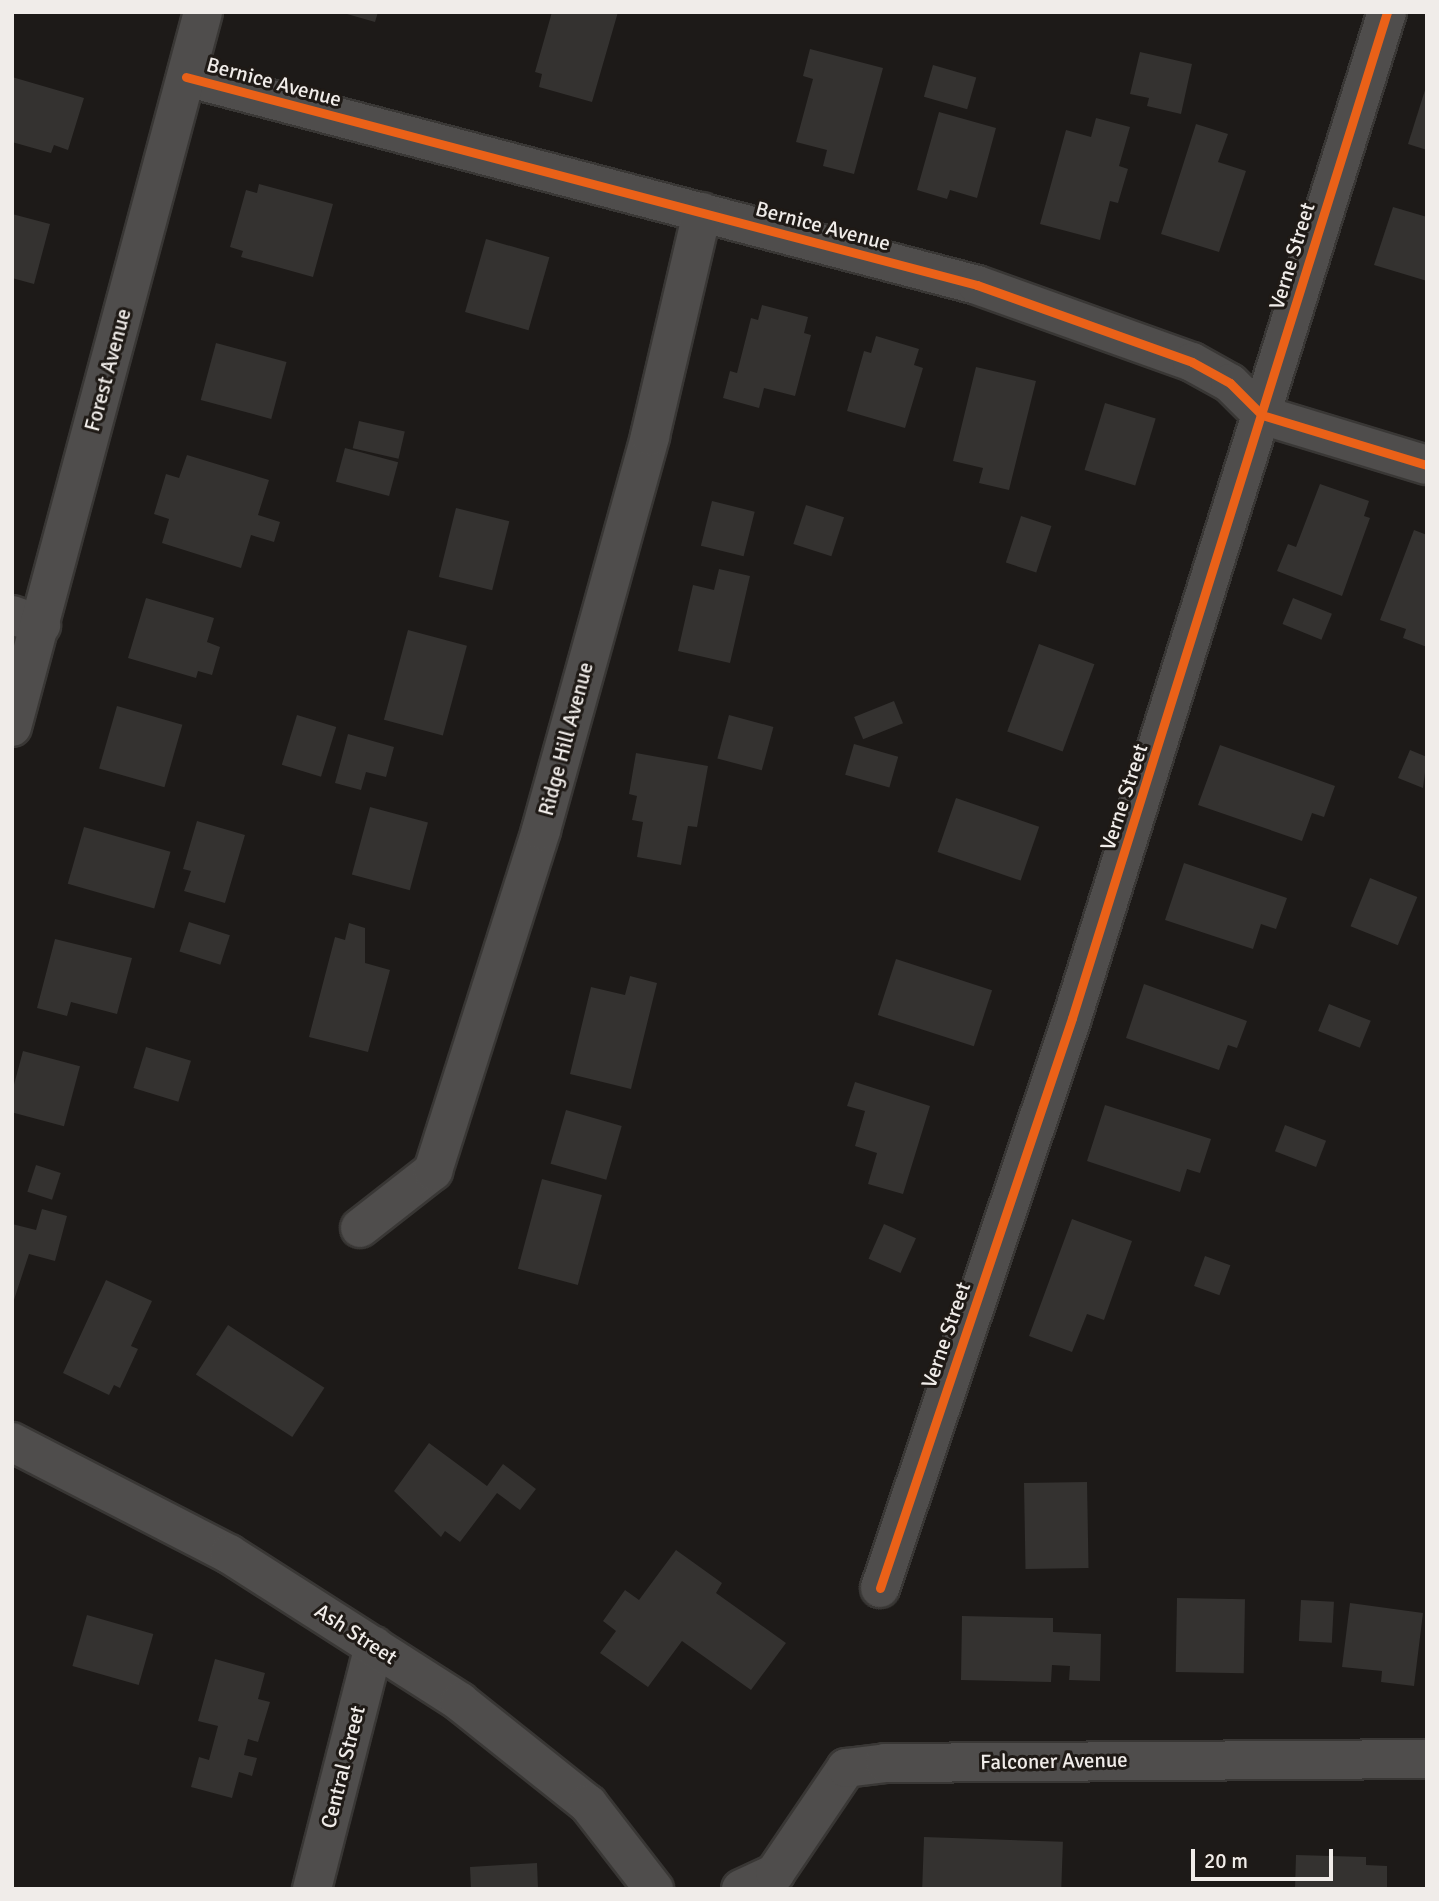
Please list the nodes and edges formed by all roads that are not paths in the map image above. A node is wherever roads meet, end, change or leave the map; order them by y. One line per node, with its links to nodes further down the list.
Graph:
1 (204, 12): 3 (street, Forest Avenue)
2 (1387, 12): 5 (street, Verne Street)
3 (186, 77): 4 (street, Bernice Avenue); 7 (street, Forest Avenue)
4 (702, 212): 5 (street, Bernice Avenue); 9 (street, Ridge Hill Avenue)
5 (1262, 415): 6 (street, Bernice Avenue); 11 (street, Verne Street)
6 (1427, 465)
7 (27, 620): 8 (street, Forest Avenue)
8 (12, 727)
9 (360, 1228)
10 (12, 1442): 12 (street, Ash Street)
11 (880, 1588)
12 (374, 1646): 14 (street, Central Street); 15 (street, Ash Street)
13 (1427, 1759): 16 (street, Falconer Avenue)
14 (312, 1889)
15 (654, 1889)
16 (741, 1889)

